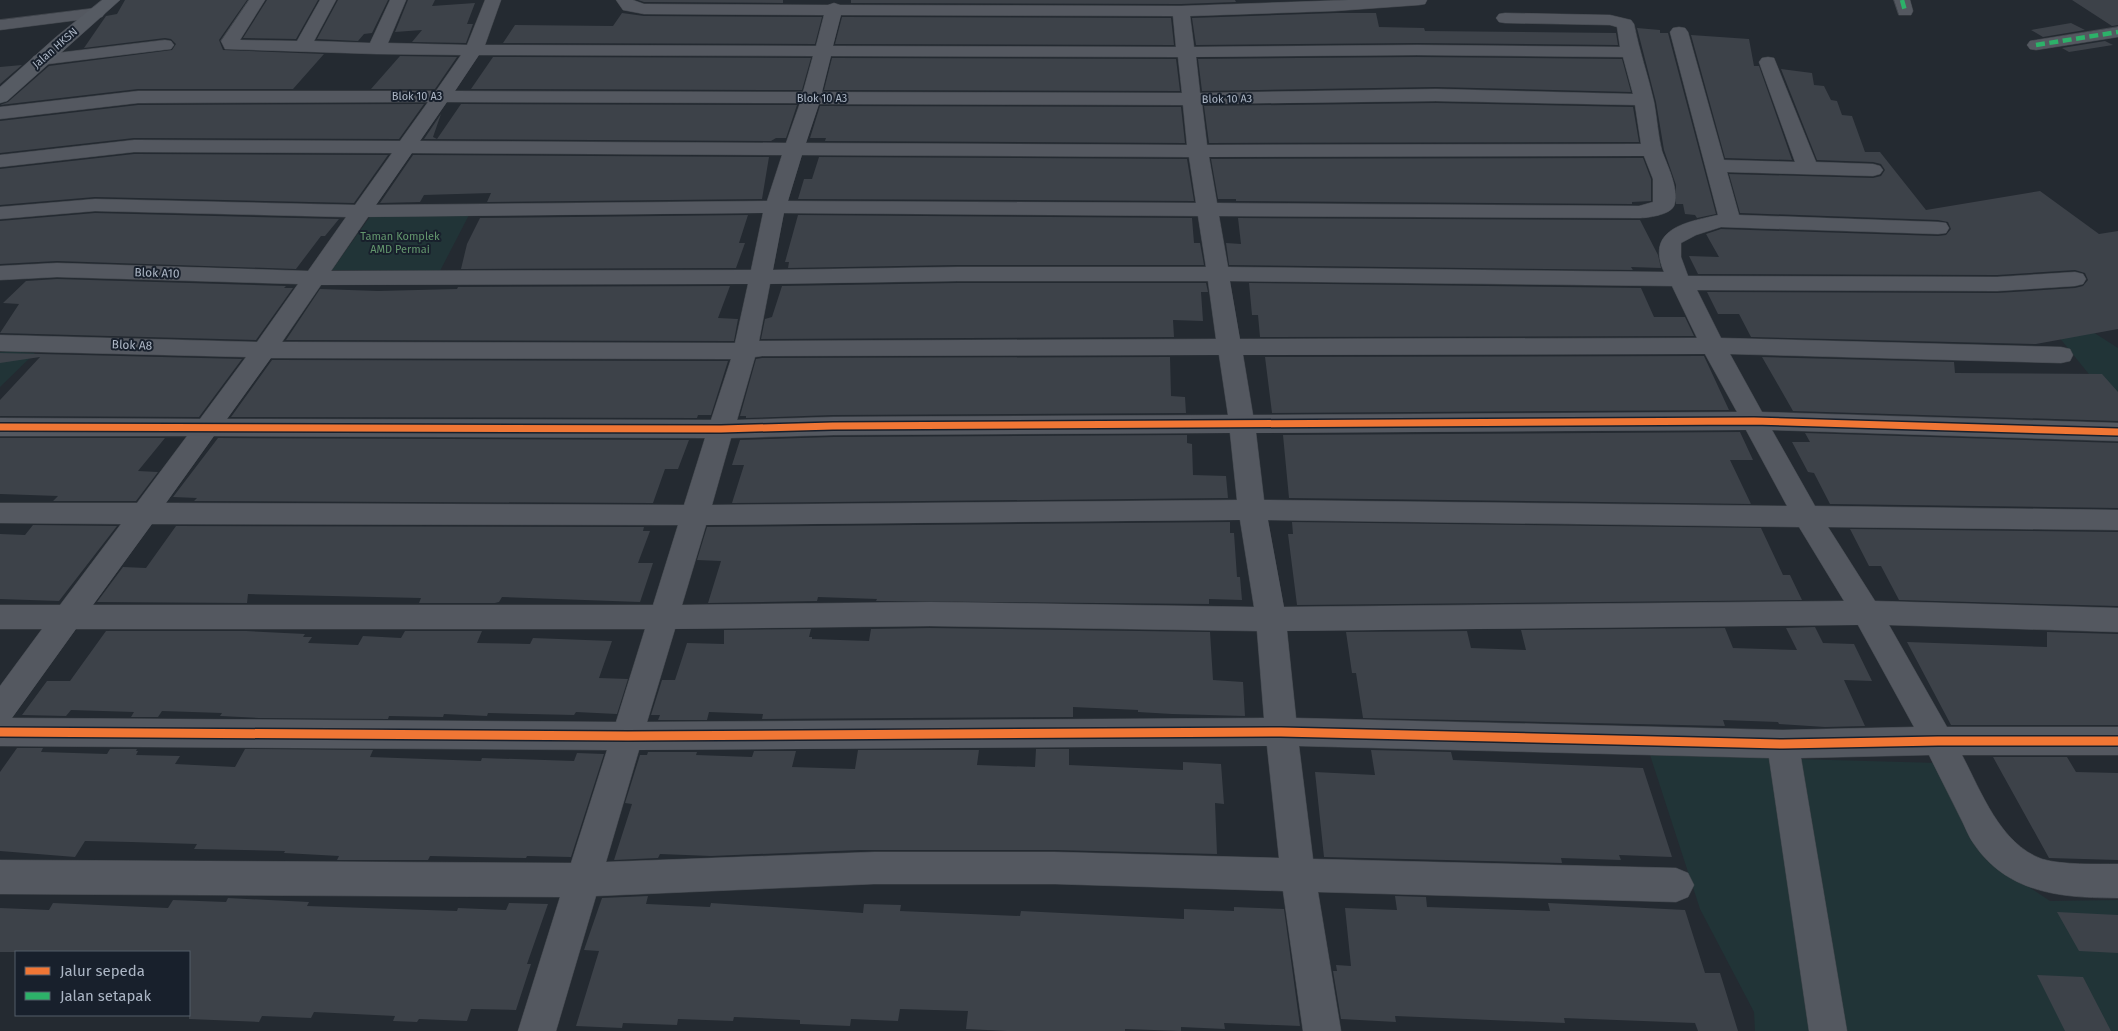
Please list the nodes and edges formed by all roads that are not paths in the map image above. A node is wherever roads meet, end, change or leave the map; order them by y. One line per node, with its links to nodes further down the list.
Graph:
1 (112, 0): 17 (main road, Jalan HKSN)
2 (257, 0): 24 (street)
3 (328, 0): 24 (street)
4 (398, 0): 25 (street)
5 (493, 0): 26 (street)
6 (624, 0): 15 (street)
7 (1419, 0): 8 (street)
8 (1400, 1): 9 (street)
9 (1318, 3): 10 (street)
10 (1243, 4): 16 (street)
11 (882, 5): 12 (street); 15 (street)
12 (979, 5): 14 (street)
13 (1148, 5): 14 (street); 16 (street)
14 (1051, 6)
15 (834, 8): 27 (street)
16 (1181, 10): 28 (street)
17 (96, 13): 19 (street); 30 (main road, Jalan HKSN)
18 (1505, 18): 29 (street)
19 (0, 25)
20 (1679, 32): 43 (street)
21 (2118, 32): 23 (street)
22 (165, 45): 30 (street)
23 (2036, 45)
24 (302, 48): 25 (street)
25 (376, 49): 26 (street)
26 (474, 50): 27 (street); 32 (street)
27 (824, 51): 28 (street); 34 (street)
28 (1185, 52): 29 (street); 35 (street)
29 (1630, 52): 36 (street)
30 (40, 60): 33 (main road, Jalan HKSN)
31 (1768, 62): 44 (street)
32 (442, 96): 34 (street, Blok 10 A3); 37 (street, Blok 10 A3); 38 (street)
33 (0, 97)
34 (811, 98): 35 (street, Blok 10 A3); 39 (street)
35 (1192, 99): 36 (street, Blok 10 A3); 41 (street)
36 (1644, 100): 40 (street)
37 (0, 113)
38 (406, 148): 39 (street); 42 (street); 48 (street)
39 (794, 148): 41 (street); 46 (street)
40 (1652, 150): 41 (street); 47 (street)
41 (1198, 151): 47 (street)
42 (0, 161)
43 (1714, 166): 44 (street); 50 (street)
44 (1808, 168): 45 (street)
45 (1873, 170)
46 (775, 207): 47 (street); 48 (street); 54 (street)
47 (1207, 210): 53 (street)
48 (362, 211): 49 (street); 55 (street)
49 (0, 213)
50 (1730, 221): 51 (street); 57 (street)
51 (1938, 228)
52 (0, 273): 55 (street, Blok A10)
53 (1217, 274): 54 (street, Blok A10); 57 (street, Blok A10); 60 (street)
54 (759, 277): 55 (street, Blok A10); 62 (street)
55 (315, 278): 61 (street)
56 (2075, 279): 57 (street, Blok A10)
57 (1680, 281): 59 (street)
58 (0, 343): 61 (street, Blok A8)
59 (1713, 346): 60 (street, Blok A8); 63 (street, Blok A8); 64 (street)
60 (1228, 348): 62 (street, Blok A8); 65 (street)
61 (264, 350): 62 (street, Blok A8); 67 (street)
62 (745, 351): 68 (street)
63 (2061, 355)
64 (1754, 420): 65 (street); 69 (street); 74 (street)
65 (1242, 424): 68 (street); 70 (street)
66 (0, 427): 67 (street)
67 (208, 427): 68 (street); 72 (street)
68 (722, 429): 73 (street)
69 (2118, 432)
70 (1252, 510): 73 (street); 74 (street); 80 (street)
71 (0, 512): 72 (street)
72 (145, 513): 73 (street); 78 (street)
73 (695, 515): 79 (street)
74 (1806, 515): 75 (street); 76 (street)
75 (2118, 520)
76 (1866, 613): 80 (street); 81 (street); 86 (street)
77 (0, 617): 78 (street)
78 (68, 617): 79 (street); 82 (street)
79 (664, 617): 80 (street); 85 (street)
80 (1271, 619): 84 (street)
81 (2118, 620)
82 (0, 710)
83 (0, 732): 85 (street)
84 (1280, 732): 85 (street); 88 (street); 89 (street)
85 (628, 736): 91 (street)
86 (1938, 741): 87 (street); 88 (street); 92 (street)
87 (2118, 741)
88 (1783, 744): 96 (street)
89 (1298, 874): 91 (street); 93 (street); 95 (street)
90 (0, 877): 91 (street)
91 (584, 880): 94 (street)
92 (2118, 881)
93 (1676, 885)
94 (537, 1031)
95 (1322, 1031)
96 (1828, 1031)

